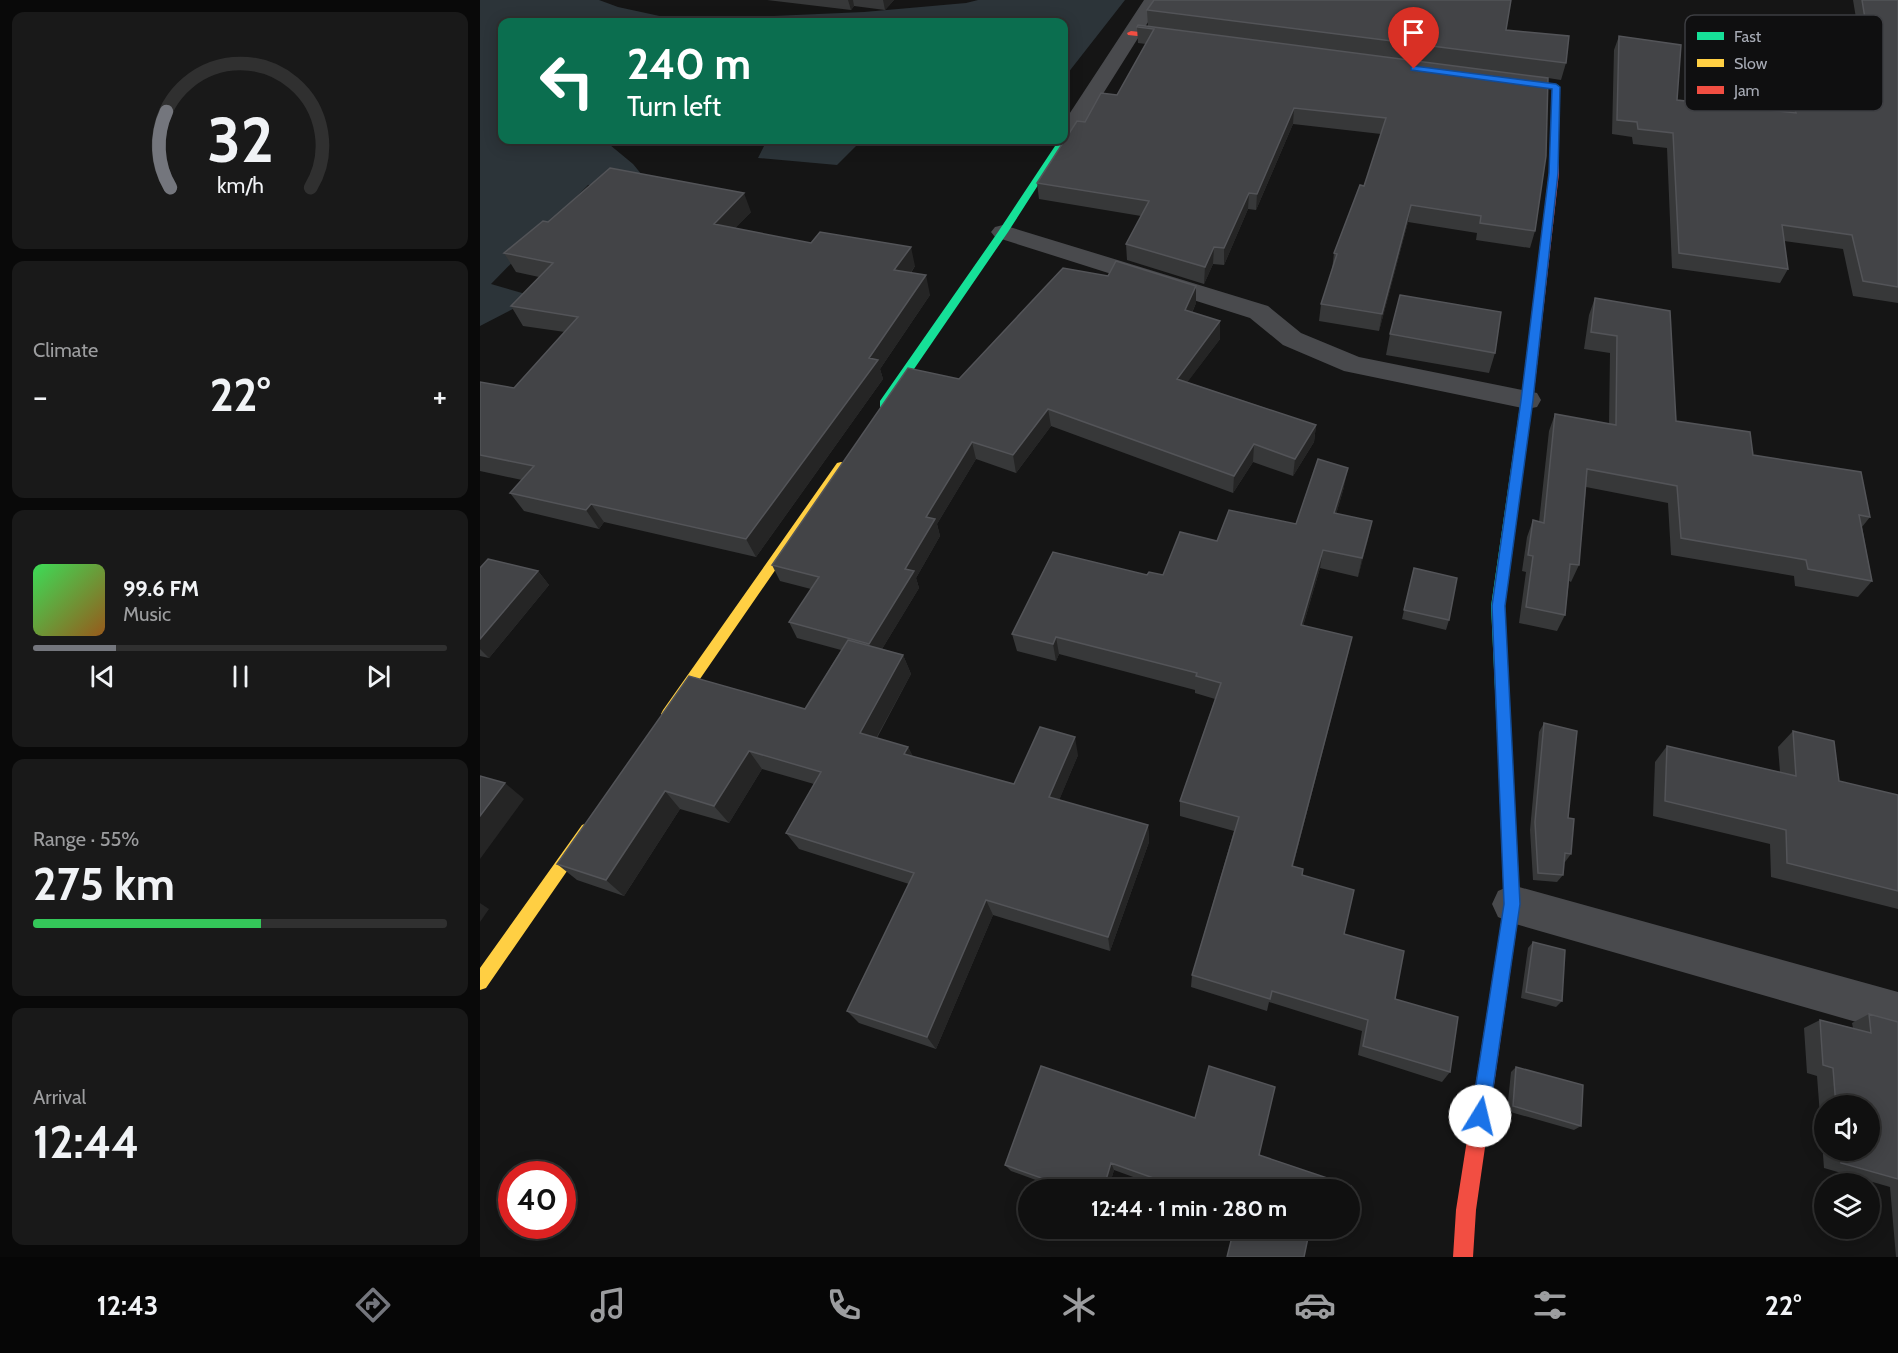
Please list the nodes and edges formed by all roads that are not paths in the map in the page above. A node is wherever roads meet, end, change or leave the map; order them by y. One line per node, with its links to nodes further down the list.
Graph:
1 (1153, 0): 2 (street)
2 (1131, 33): 3 (street); 5 (street)
3 (1202, 42)
4 (1485, 78): 8 (street)
5 (1068, 131)
6 (1060, 144): 7 (street)
7 (1003, 232): 8 (street); 9 (street)
8 (1527, 400): 13 (street)
9 (873, 419)
10 (846, 458): 11 (street)
11 (661, 723)
12 (593, 822): 14 (street)
13 (1512, 904): 15 (street); 16 (street)
14 (480, 982)
15 (1898, 1013)
16 (1463, 1257)

